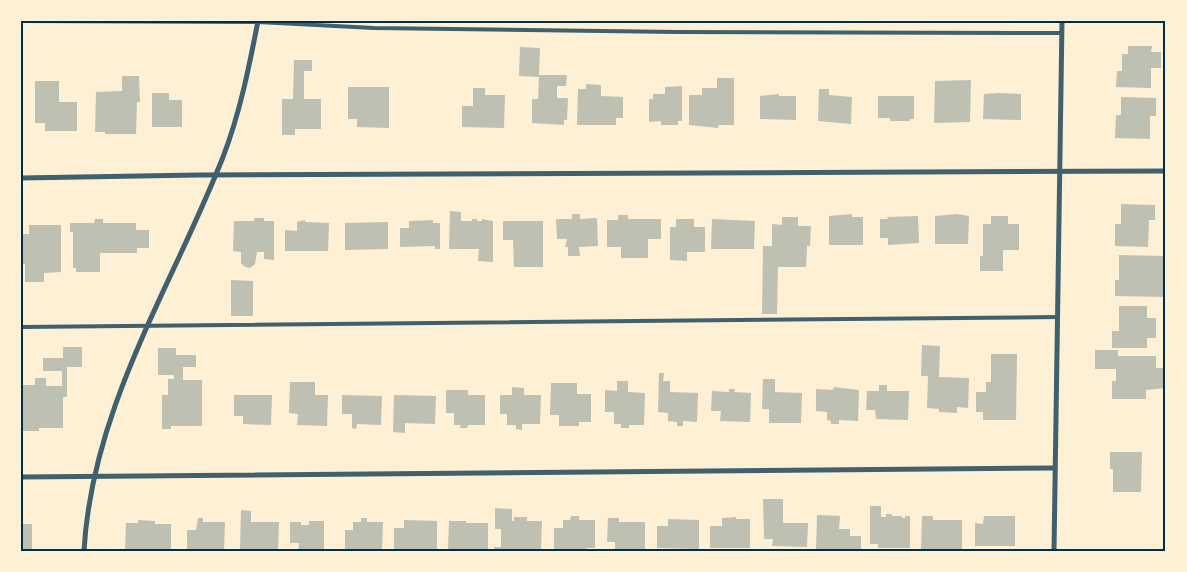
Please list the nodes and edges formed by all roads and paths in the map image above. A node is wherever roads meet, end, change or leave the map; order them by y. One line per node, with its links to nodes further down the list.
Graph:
1 (22, 21): 3 (lane)
2 (1062, 21): 4 (street)
3 (258, 22): 4 (lane); 7 (street)
4 (1062, 33): 5 (street)
5 (1060, 170): 6 (street); 7 (street); 9 (street)
6 (1166, 171)
7 (216, 175): 8 (street); 10 (street)
8 (21, 178)
9 (1058, 317): 10 (lane); 12 (street)
10 (148, 326): 11 (lane); 14 (street)
11 (21, 327)
12 (1056, 468): 14 (street); 16 (street)
13 (21, 477): 14 (street)
14 (94, 477): 15 (street)
15 (84, 551)
16 (1054, 551)

